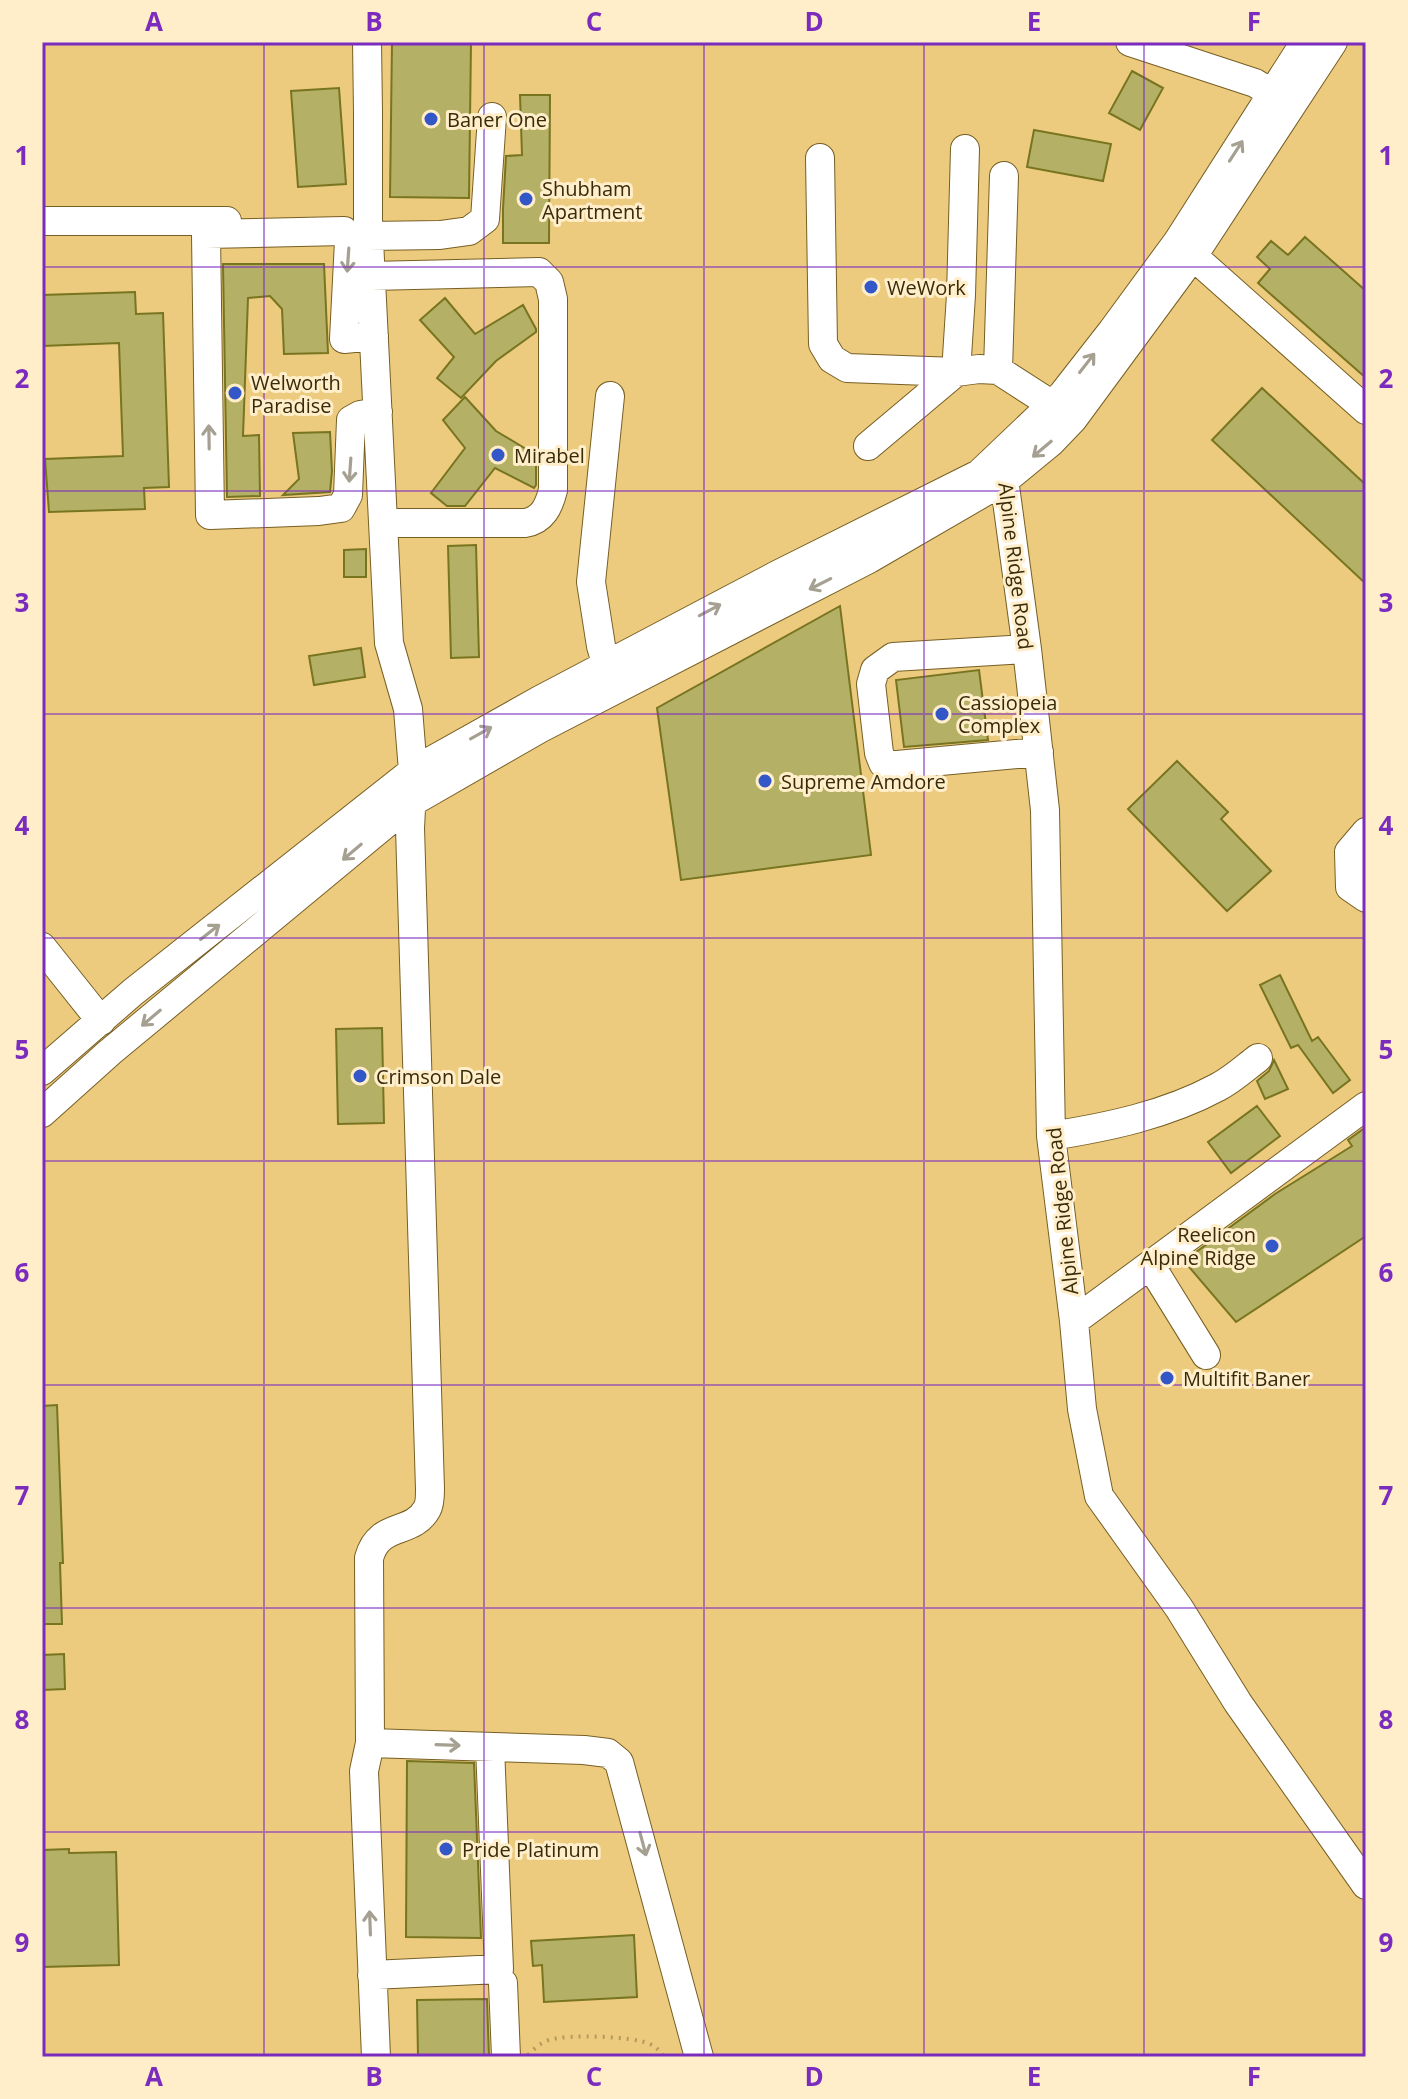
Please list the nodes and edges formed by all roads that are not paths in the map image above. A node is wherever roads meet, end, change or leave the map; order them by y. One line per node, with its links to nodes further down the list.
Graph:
1 (367, 42): 11 (street)
2 (1130, 42): 5 (street)
3 (1305, 42): 5 (street)
4 (1333, 42): 5 (street)
5 (1282, 99): 12 (street); 20 (street, one-way to 5)
6 (492, 117): 11 (street)
7 (965, 149): 16 (street)
8 (820, 158): 16 (street)
9 (1004, 176): 15 (street)
10 (42, 221): 11 (street)
11 (368, 228): 13 (street)
12 (1193, 256): 18 (street); 20 (street)
13 (371, 276): 14 (street); 23 (street)
14 (374, 336): 19 (street); 19 (street, one-way to 14)
15 (998, 370): 16 (street); 20 (street)
16 (956, 372): 21 (street)
17 (610, 396): 25 (street)
18 (1366, 410)
19 (378, 412): 23 (street)
20 (1063, 412): 22 (street)
21 (868, 446)
22 (1002, 467): 24 (street, Alpine Ridge Road); 25 (street)
23 (384, 523): 27 (street)
24 (1027, 649): 26 (street, Alpine Ridge Road); 26 (street)
25 (610, 678): 27 (street, one-way to 25); 28 (street)
26 (1039, 752): 37 (street, Alpine Ridge Road)
27 (413, 771): 28 (street); 32 (street, one-way to 27)
28 (412, 802): 36 (street, one-way to 36); 41 (street)
29 (1366, 832): 30 (street)
30 (1366, 898)
31 (42, 947): 32 (street)
32 (101, 1021): 34 (street)
33 (1258, 1058): 37 (street)
34 (42, 1071)
35 (1366, 1106): 38 (street)
36 (42, 1113)
37 (1051, 1136): 39 (street, Alpine Ridge Road)
38 (1151, 1266): 39 (street); 40 (street)
39 (1074, 1321): 43 (street, Alpine Ridge Road)
40 (1206, 1355)
41 (370, 1743): 42 (street, one-way to 42); 44 (street, one-way to 41)
42 (490, 1747): 44 (street); 48 (street, one-way to 48)
43 (1366, 1885)
44 (372, 1975): 46 (street)
45 (503, 1983): 47 (street)
46 (376, 2057)
47 (506, 2057)
48 (699, 2057)

